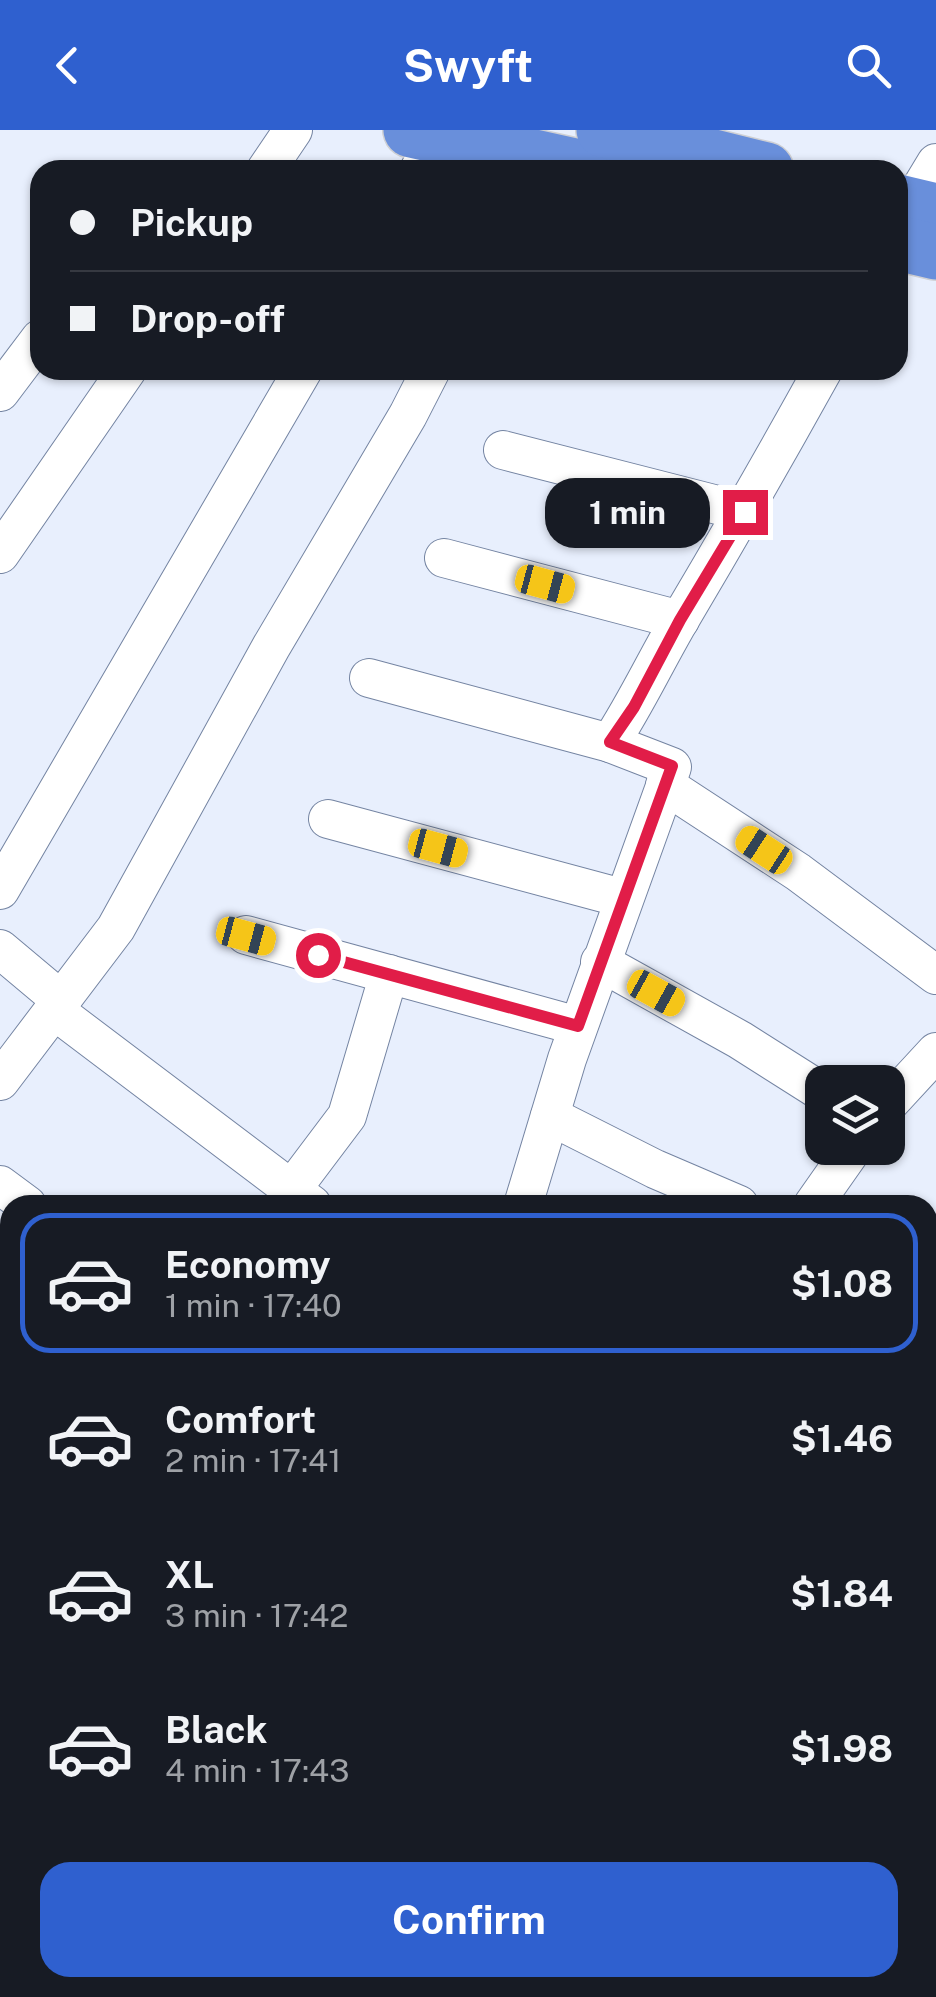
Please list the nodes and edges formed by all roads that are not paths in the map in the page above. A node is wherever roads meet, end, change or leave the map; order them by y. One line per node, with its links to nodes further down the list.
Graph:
1 (293, 130): 4 (street)
2 (604, 130): 6 (highway)
3 (423, 145): 5 (highway)
4 (273, 160)
5 (516, 160)
6 (726, 160)
7 (915, 205): 8 (highway)
8 (936, 252)
9 (30, 352): 14 (street)
10 (121, 380): 17 (street)
11 (297, 380): 24 (street)
12 (425, 380): 31 (street)
13 (818, 380): 16 (street)
14 (0, 392)
15 (503, 450): 16 (street)
16 (745, 512): 19 (street)
17 (0, 554)
18 (444, 558): 19 (street)
19 (680, 620): 21 (street)
20 (368, 678): 21 (street)
21 (610, 742): 22 (street)
22 (665, 786): 25 (street); 30 (street)
23 (328, 819): 25 (street)
24 (0, 890)
25 (622, 898): 28 (street)
26 (246, 936): 29 (street)
27 (0, 949): 31 (street)
28 (600, 962): 32 (street); 35 (street)
29 (389, 974): 32 (street); 40 (street)
30 (936, 975)
31 (58, 1005): 34 (street); 39 (street)
32 (578, 1026): 37 (street)
33 (936, 1052): 36 (street)
34 (0, 1081)
35 (805, 1081)
36 (905, 1086)
37 (550, 1116): 41 (street); 42 (street)
38 (841, 1165): 43 (street)
39 (299, 1195)
40 (303, 1195)
41 (527, 1195)
42 (716, 1195)
43 (820, 1195)

